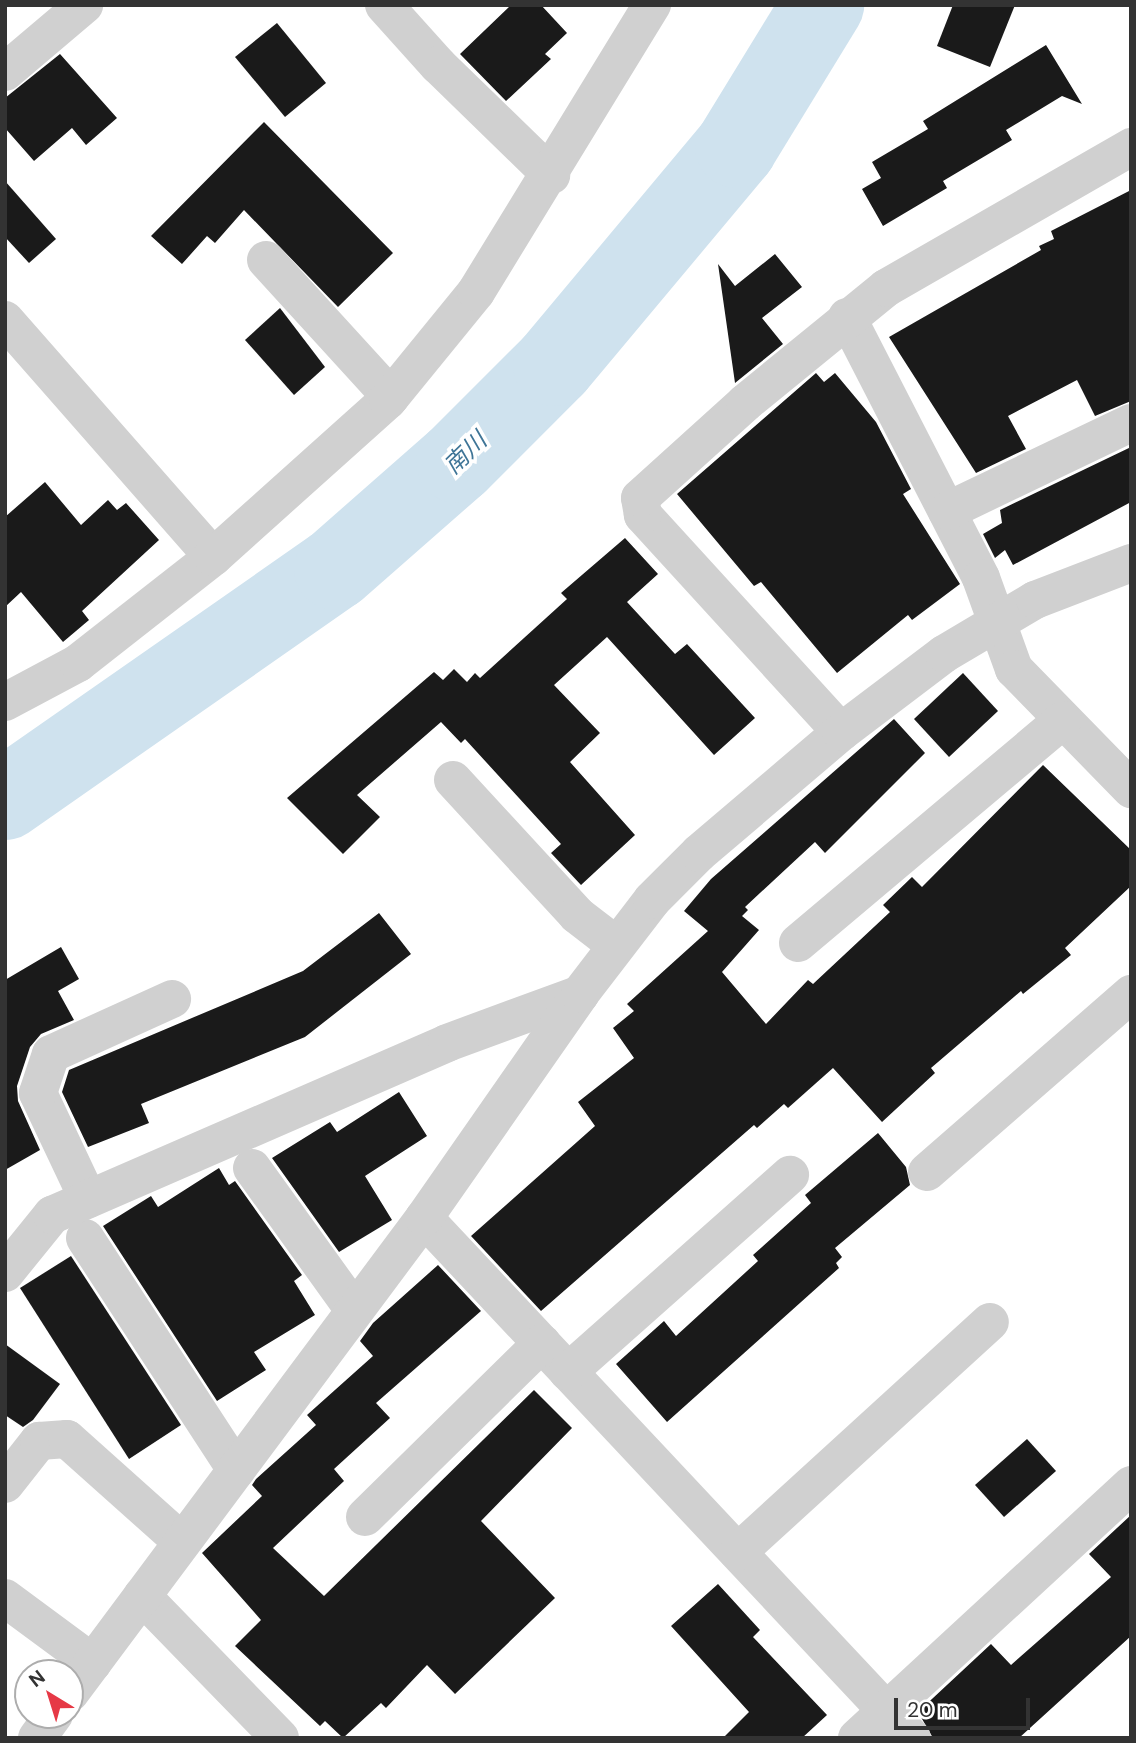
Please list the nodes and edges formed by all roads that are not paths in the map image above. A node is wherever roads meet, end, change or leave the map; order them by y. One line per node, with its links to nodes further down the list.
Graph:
1 (85, 5): 4 (street)
2 (384, 5): 6 (street)
3 (652, 5): 6 (street)
4 (5, 72)
5 (1131, 147): 8 (street)
6 (551, 175): 10 (street)
7 (266, 260): 10 (street)
8 (847, 317): 12 (street); 18 (street)
9 (5, 320): 13 (street)
10 (391, 397): 13 (street)
11 (1131, 423): 12 (street)
12 (947, 510): 15 (street)
13 (213, 557): 16 (street)
14 (1131, 563): 15 (street)
15 (996, 623): 17 (street); 18 (street)
16 (5, 702)
17 (1063, 720): 20 (street); 21 (street)
18 (841, 732): 22 (street)
19 (453, 780): 22 (street)
20 (1131, 789)
21 (798, 943)
22 (615, 945): 23 (street)
23 (580, 994): 29 (street); 30 (street)
24 (1131, 994): 27 (street)
25 (172, 999): 29 (street)
26 (252, 1168): 33 (street)
27 (927, 1172)
28 (790, 1175): 36 (street)
29 (88, 1199): 32 (street)
30 (424, 1218): 33 (street); 35 (street)
31 (85, 1238): 37 (street)
32 (5, 1273)
33 (354, 1310): 37 (street)
34 (990, 1322): 42 (street)
35 (542, 1343): 36 (street); 40 (street)
36 (568, 1372): 42 (street)
37 (236, 1470): 41 (street)
38 (5, 1484): 41 (street)
39 (1131, 1485): 47 (street)
40 (365, 1517)
41 (182, 1542): 43 (street)
42 (738, 1552): 47 (street)
43 (142, 1596): 45 (street); 48 (street)
44 (5, 1598): 45 (street)
45 (93, 1663): 46 (street)
46 (84, 1675)
47 (885, 1709): 49 (street); 50 (street)
48 (281, 1738)
49 (857, 1738)
50 (912, 1738)

